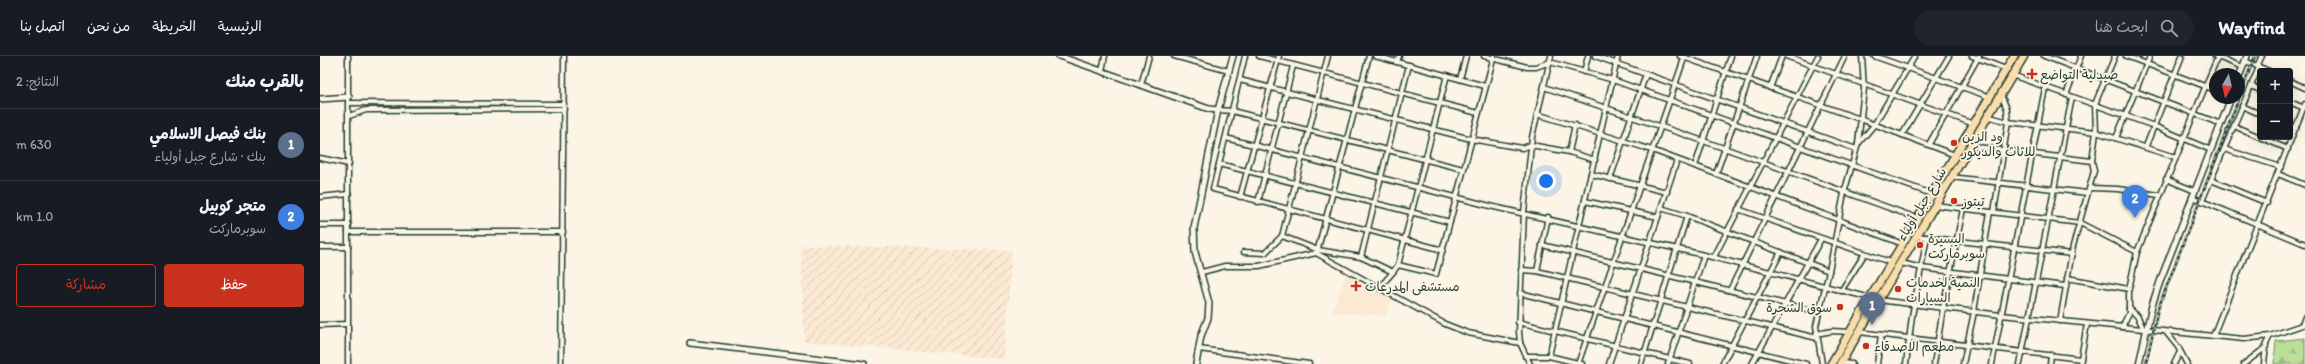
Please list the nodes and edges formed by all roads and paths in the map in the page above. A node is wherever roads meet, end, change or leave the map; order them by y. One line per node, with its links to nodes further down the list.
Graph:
1 (348, 56): 105 (street)
2 (564, 56): 112 (street)
3 (1059, 56): 45 (street)
4 (1105, 56): 61 (street)
5 (1149, 56): 81 (street)
6 (1174, 56): 62 (street)
7 (1233, 56): 62 (street)
8 (1245, 56): 74 (street)
9 (1259, 56): 47 (street)
10 (1279, 56): 47 (street)
11 (1328, 56): 64 (street)
12 (1369, 56): 78 (street)
13 (1375, 56): 48 (street)
14 (1399, 56): 48 (street)
15 (1466, 56): 72 (street)
16 (1484, 56): 43 (street)
17 (1551, 56): 49 (street)
18 (1588, 56): 63 (street)
19 (1595, 56): 50 (street)
20 (1618, 56): 50 (street)
21 (1683, 56): 65 (street); 80 (street)
22 (1731, 56): 65 (street)
23 (1757, 56): 76 (street)
24 (1782, 56): 87 (street)
25 (1786, 56): 54 (street)
26 (1818, 56): 54 (street)
27 (1845, 56): 67 (street)
28 (1862, 56): 79 (street)
29 (1874, 56): 57 (street)
30 (1914, 56): 57 (street)
31 (1949, 56): 71 (street)
32 (1972, 56): 44 (street)
33 (2014, 56): 60 (main road, شارع جبل أولياء)
34 (2024, 56): 70 (main road, شارع جبل أولياء)
35 (2044, 56): 58 (street)
36 (2081, 56): 58 (street)
37 (2115, 56): 73 (street)
38 (2126, 56): 51 (street)
39 (2150, 56): 51 (street)
40 (2182, 56): 68 (street)
41 (2217, 56): 56 (street); 83 (street)
42 (2262, 56): 55 (street)
43 (1494, 57): 49 (street); 82 (street)
44 (1979, 57): 60 (street); 88 (street)
45 (1069, 58): 61 (street)
46 (2246, 58): 55 (street); 56 (street)
47 (1276, 61): 53 (street); 86 (street)
48 (1397, 62): 52 (street)
49 (1550, 62): 63 (street); 85 (street)
50 (1616, 63): 66 (street); 75 (street)
51 (2147, 63): 68 (street); 93 (street)
52 (1409, 65): 69 (street); 96 (street)
53 (1293, 66): 64 (street); 95 (street)
54 (1812, 66): 67 (street); 102 (street)
55 (2258, 66): 59 (street); 84 (street)
56 (2243, 67)
57 (1908, 68): 71 (street); 98 (street)
58 (2076, 68): 73 (street); 99 (street)
59 (2262, 68)
60 (2006, 69): 100 (main road, شارع جبل أولياء)
61 (1102, 71): 81 (street)
62 (1229, 71): 122 (street)
63 (1584, 72): 75 (street)
64 (1323, 73): 78 (street); 106 (street)
65 (1726, 73): 76 (street); 104 (street)
66 (1646, 74): 80 (street); 94 (street)
67 (1836, 74): 79 (street); 116 (street)
68 (2174, 74): 83 (street); 107 (street)
69 (1447, 75): 72 (street); 110 (street)
70 (2012, 75): 89 (street); 97 (main road, شارع جبل أولياء)
71 (1935, 77): 88 (street); 115 (street)
72 (1460, 79): 82 (street)
73 (2106, 79): 93 (street); 113 (street)
74 (1240, 80): 86 (street); 125 (street)
75 (1613, 80): 94 (street); 120 (street)
76 (1748, 81): 87 (street); 119 (street)
77 (2293, 82): 91 (street)
78 (1362, 83): 96 (street); 123 (street)
79 (1863, 83): 98 (street); 138 (street)
80 (1675, 84): 104 (street); 108 (street)
81 (1141, 85): 122 (street)
82 (1486, 86): 126 (street)
83 (2205, 86): 90 (street); 127 (street)
84 (2251, 86): 92 (street); 117 (street)
85 (1544, 87): 120 (street); 129 (street)
86 (1269, 88): 95 (street); 136 (street)
87 (1770, 88): 102 (street)
88 (1961, 88): 100 (street); 130 (street)
89 (2045, 88): 99 (street); 147 (street)
90 (2209, 88)
91 (2305, 88)
92 (2257, 89)
93 (2135, 90): 107 (street); 135 (street)
94 (1640, 92): 108 (street); 132 (street)
95 (1286, 93): 106 (street); 139 (street)
96 (1402, 93): 110 (street); 137 (street)
97 (2000, 94): 134 (main road, شارع جبل أولياء); 140 (street)
98 (1892, 95): 115 (street); 146 (street)
99 (2066, 95): 101 (street)
100 (1990, 97): 143 (main road, شارع جبل أولياء)
101 (2072, 97): 113 (street); 152 (street)
102 (1797, 98): 116 (street); 141 (street)
103 (320, 99): 105 (street)
104 (1717, 99): 119 (street); 133 (street)
105 (349, 100): 109 (street); 131 (street)
106 (1316, 100): 123 (street); 155 (street)
107 (2164, 101): 127 (street); 149 (street)
108 (1669, 102): 133 (street); 148 (street)
109 (358, 103): 112 (street); 124 (street)
110 (1440, 103): 126 (street); 154 (street)
111 (2293, 103): 118 (street)
112 (564, 104): 121 (street)
113 (2095, 104): 135 (street); 157 (street)
114 (2229, 104): 144 (street)
115 (1918, 105): 130 (street); 159 (street)
116 (1821, 106): 138 (street); 156 (street)
117 (2242, 106): 128 (street); 150 (street)
118 (2304, 106): 153 (street)
119 (1740, 107): 141 (street); 142 (street)
120 (1607, 108): 132 (street); 158 (street)
121 (564, 109): 124 (street); 267 (street)
122 (1218, 110): 125 (street); 310 (street)
123 (1355, 110): 137 (street); 165 (street)
124 (358, 111): 131 (street)
125 (1232, 111): 136 (street); 160 (street)
126 (1478, 113): 163 (street)
127 (2194, 113): 144 (street); 162 (street)
128 (2257, 113)
129 (1537, 114): 145 (street); 171 (street)
130 (1946, 115): 143 (street); 169 (street)
131 (349, 116): 196 (street)
132 (1632, 116): 148 (street); 166 (street)
133 (1711, 116): 142 (street); 167 (street)
134 (1987, 116): 140 (street); 172 (main road, شارع جبل أولياء)
135 (2125, 116): 149 (street); 161 (street)
136 (1262, 118): 139 (street); 170 (street)
137 (1395, 119): 154 (street); 180 (street)
138 (1860, 119): 146 (street); 168 (street)
139 (1279, 122): 155 (street); 179 (street)
140 (2008, 122): 147 (street); 183 (street)
141 (1784, 123): 156 (street); 164 (street)
142 (1734, 124): 164 (street); 175 (street)
143 (1974, 124): 186 (main road, شارع جبل أولياء)
144 (2221, 124): 182 (street)
145 (1575, 125): 158 (street); 184 (street)
146 (1874, 125): 159 (street); 168 (street)
147 (2037, 125): 152 (street); 185 (street)
148 (1660, 126): 167 (street); 181 (street)
149 (2154, 126): 162 (street); 173 (street)
150 (2234, 126): 177 (street); 178 (street)
151 (2293, 127): 153 (street)
152 (2066, 128): 157 (street); 187 (street)
153 (2296, 128): 178 (street)
154 (1433, 129): 163 (street); 191 (street)
155 (1309, 130): 165 (street); 189 (street)
156 (1809, 132): 174 (street); 176 (street)
157 (2096, 132): 161 (street); 194 (street)
158 (1600, 133): 166 (street); 192 (street)
159 (1902, 135): 169 (street)
160 (1226, 138): 170 (street); 197 (street)
161 (2116, 138): 173 (street)
162 (2183, 138): 182 (street); 188 (street)
163 (1471, 139): 171 (street); 202 (street)
164 (1776, 139): 174 (street); 195 (street)
165 (1346, 140): 180 (street); 199 (street)
166 (1623, 141): 181 (street); 211 (street)
167 (1704, 141): 175 (street); 200 (street)
168 (1858, 144): 176 (street)
169 (1929, 144): 186 (street)
170 (1254, 145): 179 (street); 203 (street)
171 (1531, 145): 184 (street); 247 (street)
172 (1969, 146): 183 (street); 210 (main road, شارع جبل أولياء)
173 (2146, 146): 188 (street)
174 (1802, 147): 198 (street); 204 (street)
175 (1724, 148): 195 (street); 206 (street)
176 (1856, 149): 198 (street)
177 (2224, 149): 201 (street); 213 (street)
178 (2288, 149): 201 (street)
179 (1272, 150): 189 (street); 208 (street)
180 (1388, 150): 191 (street); 209 (street)
181 (1652, 150): 193 (street); 217 (street)
182 (2212, 150): 223 (street)
183 (2004, 151): 185 (street); 215 (street)
184 (1569, 152): 192 (street)
185 (2031, 154): 187 (street); 218 (street)
186 (1955, 155): 229 (main road, شارع جبل أولياء)
187 (2060, 156): 194 (street); 222 (street)
188 (2175, 156): 212 (street)
189 (1302, 157): 199 (street); 214 (street)
190 (320, 158): 196 (street)
191 (1426, 159): 202 (street); 219 (street)
192 (1595, 160): 205 (street)
193 (1677, 160): 200 (street); 225 (street)
194 (2092, 161): 221 (street)
195 (1764, 162): 204 (street); 220 (street)
196 (349, 164): 228 (street)
197 (1219, 164): 203 (street); 234 (street)
198 (1851, 164): 227 (street); 229 (street)
199 (1339, 166): 209 (street); 224 (street)
200 (1695, 166): 206 (street)
201 (2281, 167): 207 (street)
202 (1463, 169): 231 (street)
203 (1247, 171): 208 (street); 234 (street)
204 (1789, 172): 227 (street); 232 (street)
205 (1591, 174): 211 (street); 236 (street)
206 (1716, 174): 220 (street)
207 (2278, 174): 216 (street); 240 (street)
208 (1264, 176): 214 (street); 238 (street)
209 (1381, 177): 219 (street); 239 (street)
210 (1951, 177): 215 (street); 241 (main road, شارع جبل أولياء)
211 (1610, 179): 217 (street)
212 (2166, 179): 223 (street); 230 (street)
213 (2211, 180): 237 (street); 240 (street)
214 (1295, 183): 224 (street); 246 (street)
215 (1999, 183): 218 (street); 248 (street)
216 (2305, 185)
217 (1640, 186): 225 (street); 245 (street)
218 (2025, 186): 222 (street); 250 (street)
219 (1419, 187): 231 (street); 249 (street)
220 (1751, 187): 232 (street); 243 (street)
221 (2091, 188): 226 (street); 230 (street)
222 (2054, 189): 226 (street); 255 (street)
223 (2195, 191): 235 (street)
224 (1332, 192): 239 (street); 258 (street)
225 (1667, 192): 242 (street)
226 (2087, 192): 260 (street)
227 (1844, 193): 254 (street); 257 (street)
228 (349, 194): 233 (street); 262 (street)
229 (1932, 194): 254 (main road, شارع جبل أولياء)
230 (2159, 195): 293 (street)
231 (1456, 196): 247 (street); 259 (street)
232 (1777, 196): 256 (street); 257 (street)
233 (320, 197)
234 (1240, 197): 238 (street)
235 (2192, 197): 237 (street); 357 (street)
236 (1584, 201): 245 (street); 263 (street)
237 (2202, 201): 264 (street)
238 (1258, 202): 246 (street)
239 (1374, 203): 249 (street); 265 (street)
240 (2267, 203): 264 (street)
241 (1934, 205): 244 (street); 271 (main road, شارع جبل أولياء)
242 (1661, 208): 251 (street); 252 (street)
243 (1738, 209): 256 (street); 268 (street)
244 (1963, 209): 248 (street); 275 (street)
245 (1631, 210): 252 (street); 270 (street)
246 (1288, 211): 258 (street); 269 (street)
247 (1524, 212): 253 (street); 307 (street)
248 (1992, 212): 250 (street); 280 (street)
249 (1412, 213): 259 (street); 274 (street)
250 (2020, 215): 255 (street); 285 (street)
251 (1687, 216): 268 (street); 286 (street)
252 (1658, 217): 277 (street)
253 (1548, 218): 263 (street); 282 (street)
254 (1917, 218): 279 (main road, شارع جبل أولياء)
255 (2048, 218): 260 (street); 288 (street)
256 (1766, 219): 273 (street); 276 (street)
257 (1839, 219): 278 (street); 279 (street)
258 (1325, 220): 265 (street); 290 (street)
259 (1450, 222): 287 (street)
260 (2080, 223): 293 (street); 295 (street)
261 (320, 225): 262 (street)
262 (349, 225): 266 (street)
263 (1579, 225): 270 (street); 291 (street)
264 (2258, 225): 281 (street); 365 (street)
265 (1367, 230): 274 (street); 297 (street)
266 (348, 232): 267 (street); 284 (street)
267 (563, 232): 390 (street)
268 (1727, 232): 276 (street); 298 (street)
269 (1282, 236): 289 (street); 290 (street)
270 (1622, 236): 277 (street); 299 (street)
271 (1916, 236): 272 (street); 301 (main road, شارع جبل أولياء)
272 (1927, 237): 275 (street); 306 (street)
273 (1822, 239): 278 (street); 302 (street)
274 (1405, 240): 287 (street); 304 (street)
275 (1958, 241): 280 (street); 313 (street)
276 (1753, 242): 292 (street); 303 (street)
277 (1650, 243): 286 (street); 305 (street)
278 (1835, 244): 294 (street); 309 (street)
279 (1902, 244): 300 (main road, شارع جبل أولياء)
280 (1985, 244): 285 (street); 315 (street)
281 (2305, 244)
282 (1542, 245): 291 (street); 308 (street)
283 (320, 247): 284 (street)
284 (348, 247): 350 (street)
285 (2014, 247): 288 (street); 317 (street)
286 (1677, 249): 296 (street); 314 (street)
287 (1443, 250): 304 (street)
288 (2042, 250): 295 (street); 321 (street)
289 (1244, 252)
290 (1317, 252): 297 (street); 310 (street); 323 (street)
291 (1574, 252): 299 (street); 316 (street)
292 (1780, 252): 302 (street); 312 (street)
293 (2136, 252): 326 (street)
294 (1864, 254): 300 (street); 328 (street)
295 (2072, 254): 318 (street)
296 (1704, 255): 298 (street); 320 (street)
297 (1361, 257): 311 (street)
298 (1714, 257): 303 (street)
299 (1614, 261): 305 (street); 324 (street)
300 (1890, 262): 332 (main road, شارع جبل أولياء)
301 (1900, 262): 306 (street); 332 (main road, شارع جبل أولياء)
302 (1809, 263): 309 (street); 319 (street)
303 (1742, 264): 312 (street); 327 (street)
304 (1398, 265): 311 (street)
305 (1642, 268): 314 (street); 330 (street)
306 (1922, 268): 313 (street); 334 (street)
307 (1521, 270): 308 (street); 329 (street)
308 (1537, 271): 316 (street)
309 (1830, 271): 325 (street)
310 (1202, 272): 377 (street)
311 (1393, 272): 323 (street)
312 (1770, 272): 319 (street); 331 (street)
313 (1952, 272): 315 (street); 338 (street)
314 (1669, 275): 320 (street); 333 (street)
315 (1980, 275): 317 (street); 342 (street)
316 (1567, 277): 324 (street); 335 (street)
317 (2008, 278): 321 (street); 343 (street)
318 (2067, 278): 322 (street); 326 (street)
319 (1799, 280): 325 (street); 336 (street)
320 (1694, 281): 327 (street); 337 (street)
321 (2036, 282): 322 (street); 345 (street)
322 (2065, 286): 348 (street)
323 (1380, 287): 372 (street)
324 (1605, 287): 330 (street); 340 (street)
325 (1826, 287): 328 (street); 341 (street)
326 (2129, 289): 339 (street)
327 (1730, 290): 331 (street)
328 (1841, 291): 332 (street)
329 (1520, 294): 335 (street); 349 (street)
330 (1633, 294): 333 (street); 346 (street)
331 (1757, 297): 336 (street); 347 (street)
332 (1874, 299): 334 (street); 359 (main road, شارع جبل أولياء); 360 (main road, شارع جبل أولياء)
333 (1661, 301): 337 (street); 354 (street)
334 (1915, 303): 338 (street); 369 (street)
335 (1561, 304): 340 (street); 358 (street)
336 (1786, 304): 341 (street); 356 (street)
337 (1686, 308): 347 (street); 362 (street)
338 (1943, 308): 342 (street); 370 (street)
339 (2129, 308): 355 (street); 357 (street)
340 (1597, 312): 346 (street); 367 (street)
341 (1819, 312): 363 (street)
342 (1974, 312): 343 (street); 375 (street)
343 (2000, 315): 345 (street); 378 (street)
344 (2305, 317): 352 (street)
345 (2029, 318): 348 (street); 382 (street)
346 (1624, 319): 354 (street); 373 (street)
347 (1744, 321): 356 (street); 374 (street)
348 (2060, 321): 351 (street)
349 (1518, 322): 358 (street); 372 (street)
350 (348, 324): 353 (street); 389 (street)
351 (2087, 324): 355 (street); 387 (street)
352 (2303, 324): 366 (street)
353 (320, 325)
354 (1653, 326): 362 (street); 379 (street)
355 (2122, 327): 357 (street)
356 (1772, 328): 363 (street); 381 (street)
357 (2145, 328): 361 (street); 414 (street)
358 (1556, 331): 367 (street); 385 (street)
359 (1849, 332): 363 (street); 404 (main road, شارع جبل أولياء)
360 (1859, 332): 364 (street); 388 (main road, شارع جبل أولياء)
361 (2166, 332): 365 (street); 380 (street)
362 (1678, 334): 374 (street); 386 (street)
363 (1817, 336): 403 (street)
364 (1881, 336): 369 (street); 406 (street)
365 (2213, 336): 368 (street)
366 (2270, 336): 368 (street); 376 (street)
367 (1588, 338): 373 (street); 395 (street)
368 (2258, 338): 376 (street)
369 (1910, 339): 370 (street); 407 (street)
370 (1938, 342): 375 (street); 408 (street)
371 (690, 343): 391 (street)
372 (1520, 343): 384 (street)
373 (1614, 345): 379 (street); 396 (street)
374 (1731, 346): 381 (street); 400 (street)
375 (1966, 346): 378 (street); 409 (street)
376 (2266, 346): 417 (street); 418 (street)
377 (1199, 349): 392 (street); 393 (street)
378 (1995, 349): 382 (street); 410 (street)
379 (1645, 352): 386 (street); 397 (street)
380 (2180, 352): 415 (street); 416 (street)
381 (1758, 353): 401 (street); 402 (street)
382 (2022, 353): 383 (street); 411 (street)
383 (2051, 355): 387 (street); 412 (street)
384 (1525, 356): 385 (street); 394 (street)
385 (1549, 356): 395 (street)
386 (1669, 359): 398 (street); 399 (street)
387 (2080, 359): 413 (street)
388 (1840, 363): 405 (street)
389 (348, 364)
390 (561, 364)
391 (864, 364)
392 (1196, 364)
393 (1309, 364)
394 (1530, 364)
395 (1580, 364)
396 (1608, 364)
397 (1641, 364)
398 (1668, 364)
399 (1690, 364)
400 (1722, 364)
401 (1752, 364)
402 (1806, 364)
403 (1822, 364)
404 (1831, 364)
405 (1852, 364)
406 (1878, 364)
407 (1906, 364)
408 (1934, 364)
409 (1963, 364)
410 (1992, 364)
411 (2020, 364)
412 (2050, 364)
413 (2080, 364)
414 (2139, 364)
415 (2174, 364)
416 (2187, 364)
417 (2244, 364)
418 (2264, 364)

